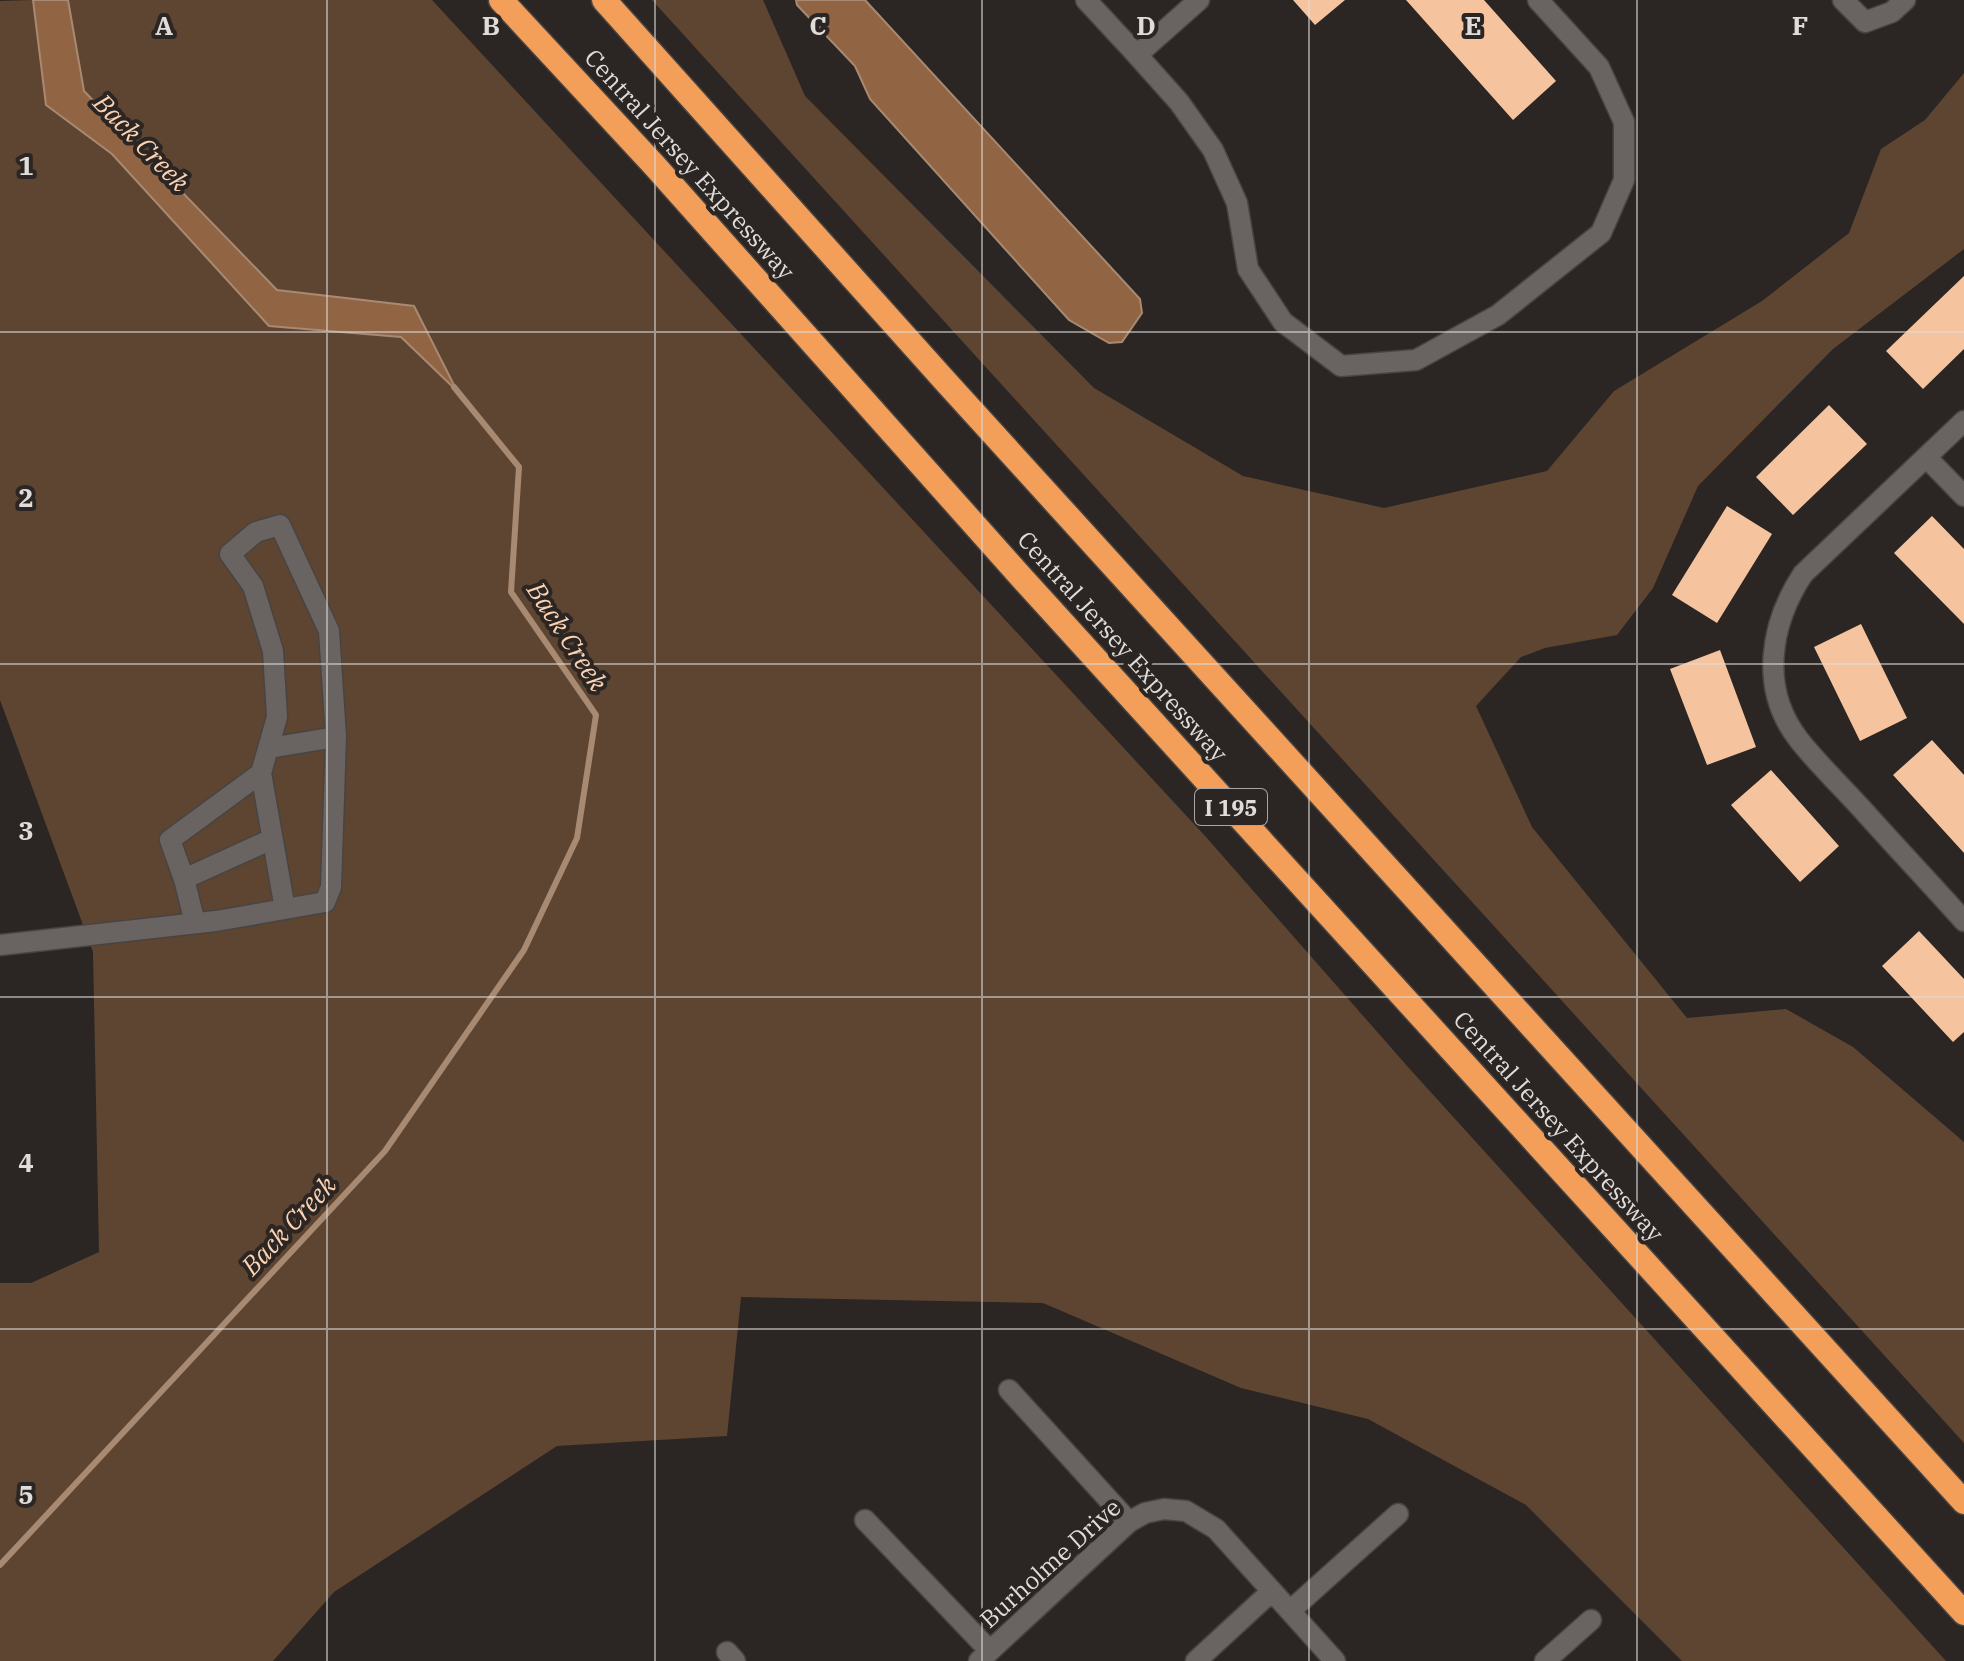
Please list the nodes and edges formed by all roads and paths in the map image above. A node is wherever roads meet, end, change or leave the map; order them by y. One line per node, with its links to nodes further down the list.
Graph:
1 (501, 0): 28 (highway, Central Jersey Expressway / I 195)
2 (604, 0): 22 (highway, Central Jersey Expressway)
3 (1086, 0): 8 (street)
4 (1199, 0): 8 (street)
5 (1538, 0): 8 (street)
6 (1843, 0): 7 (street)
7 (1905, 0)
8 (1137, 55)
9 (1964, 421): 10 (street)
10 (1926, 457): 11 (street); 18 (street)
11 (1964, 496)
12 (336, 737): 13 (street); 13 (street); 17 (street)
13 (269, 748): 14 (street)
14 (261, 773): 15 (street); 16 (street)
15 (272, 839): 16 (street); 17 (street)
16 (184, 879): 19 (street)
17 (285, 909): 19 (street)
18 (1964, 921)
19 (195, 923): 20 (street)
20 (0, 945)
21 (1009, 1390): 25 (street)
22 (1964, 1502)
23 (1398, 1514): 27 (street)
24 (865, 1520): 30 (street)
25 (1129, 1522): 26 (street, Burholme Drive); 30 (street, Burholme Drive)
26 (1272, 1591): 27 (street, Burholme Drive); 31 (street)
27 (1290, 1611): 32 (street, Burholme Drive)
28 (1964, 1613)
29 (1591, 1620): 33 (street)
30 (985, 1656)
31 (1196, 1661)
32 (1335, 1661)
33 (1545, 1661)

